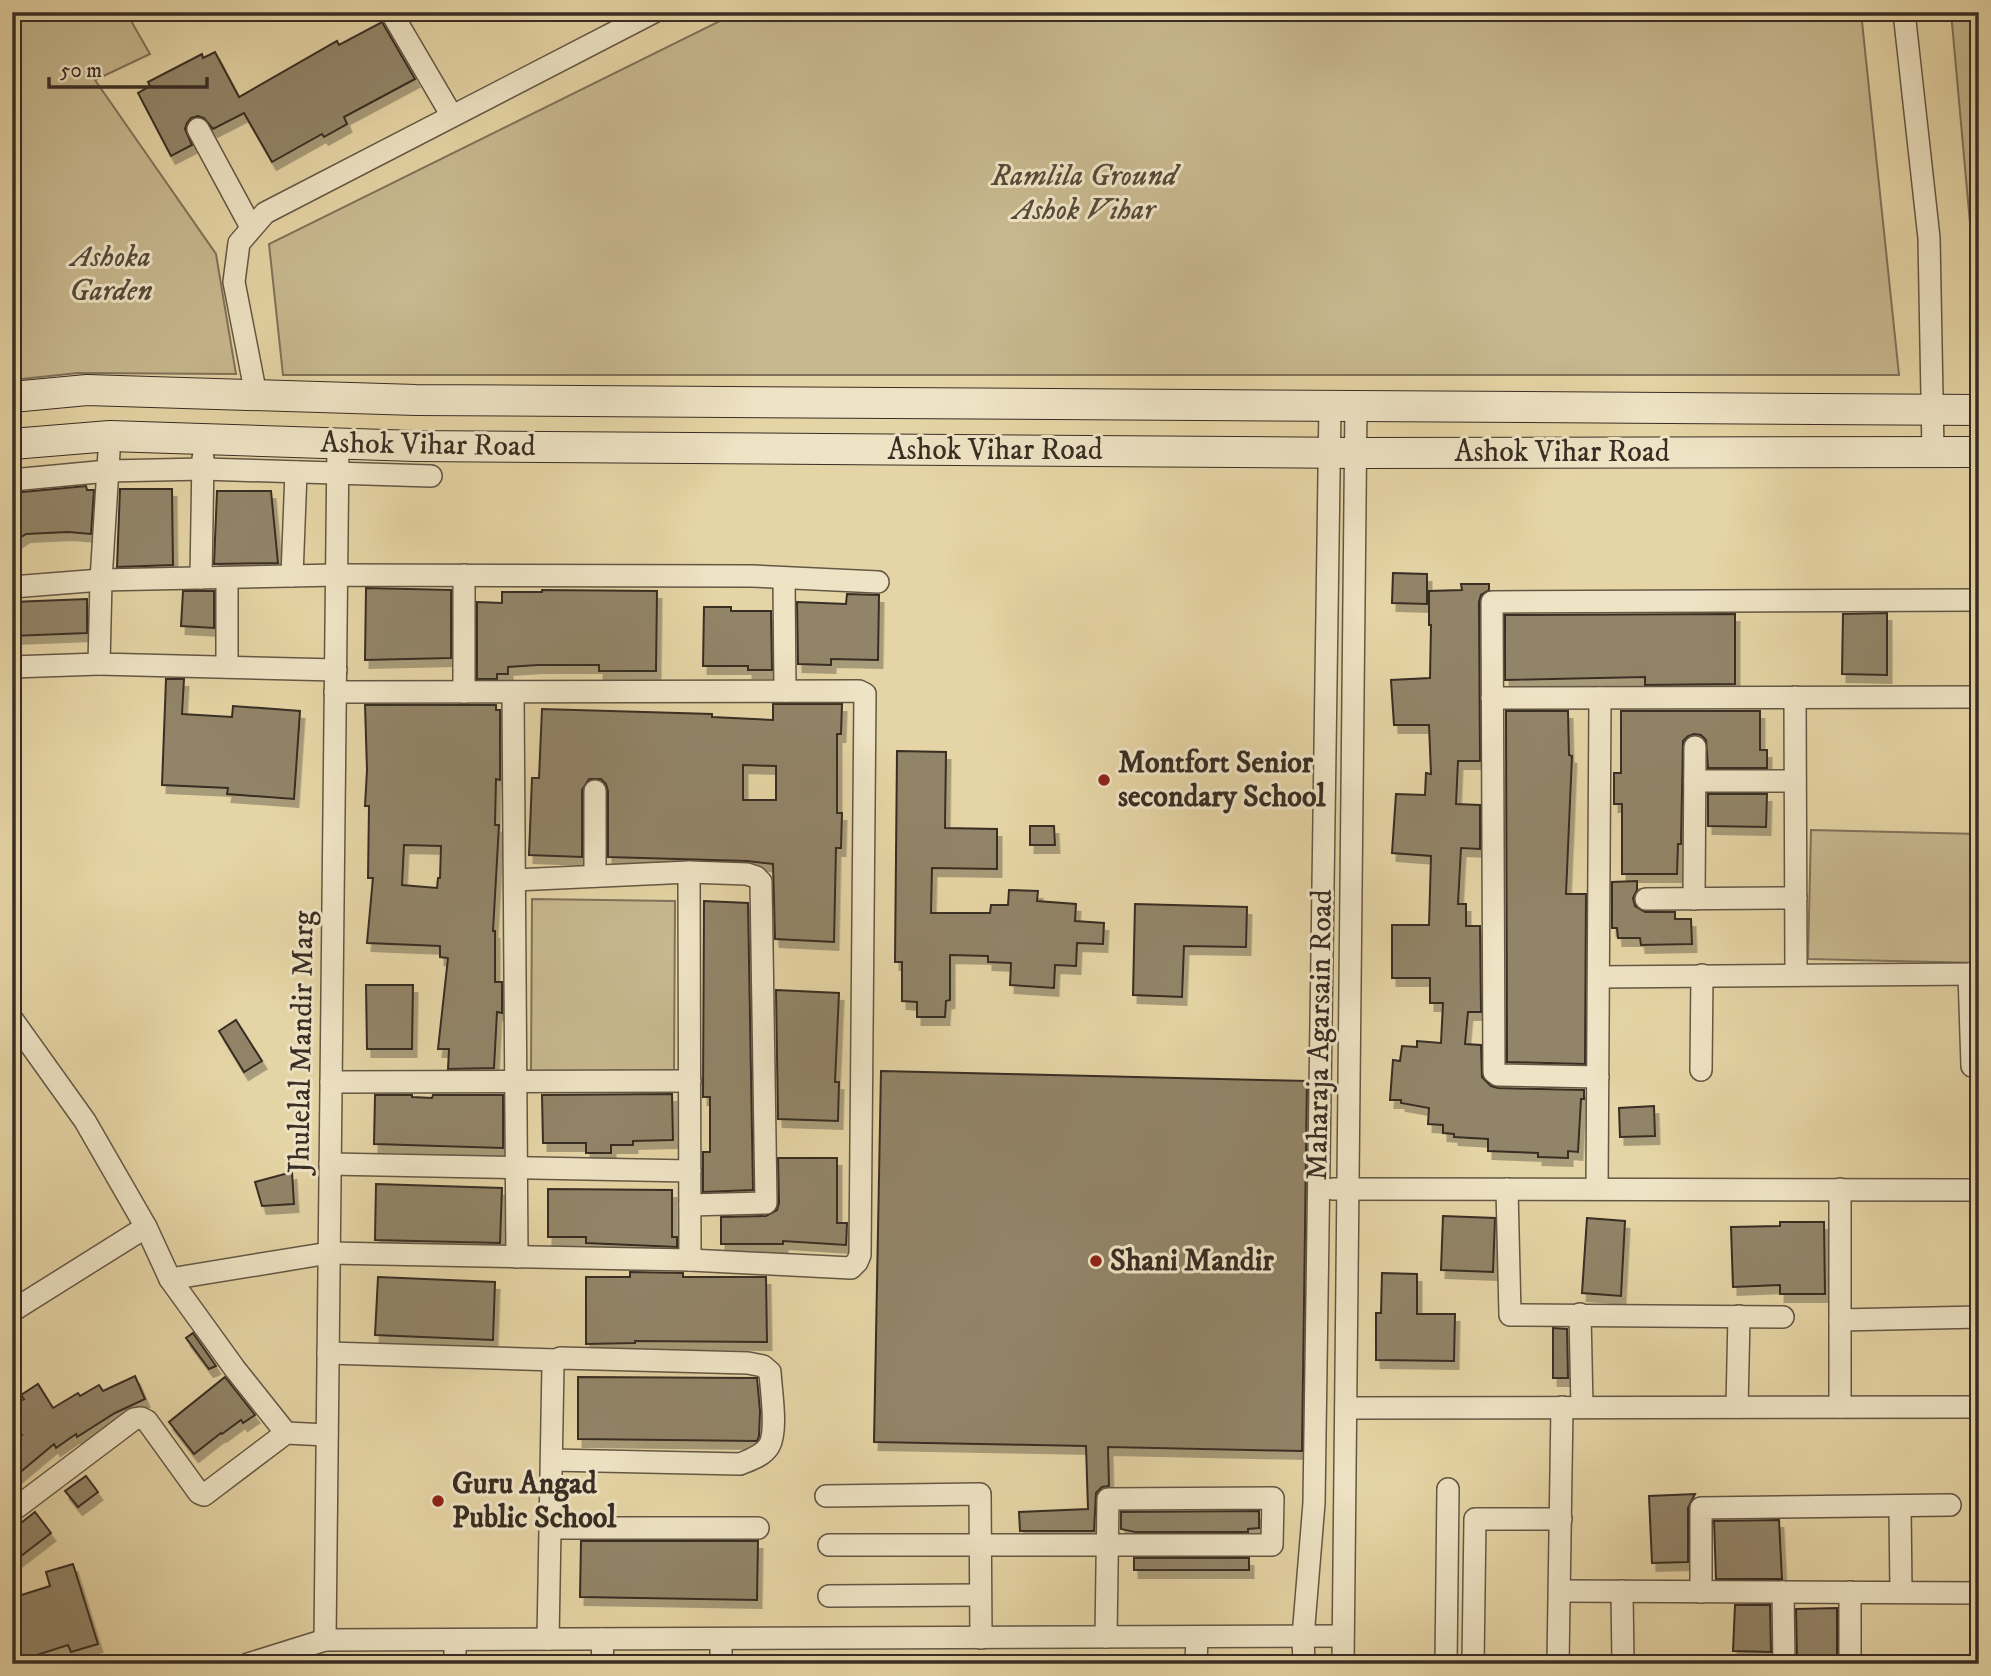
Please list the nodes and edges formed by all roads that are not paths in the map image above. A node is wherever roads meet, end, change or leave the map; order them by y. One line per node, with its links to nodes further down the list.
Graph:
1 (391, 12): 4 (street)
2 (654, 12): 4 (street)
3 (1903, 12): 10 (street)
4 (452, 116): 6 (street)
5 (198, 129): 6 (street)
6 (251, 227): 7 (street)
7 (256, 396): 8 (main road, Ashok Vihar Road); 9 (main road, Ashok Vihar Road)
8 (12, 397)
9 (1343, 406): 10 (main road, Ashok Vihar Road); 17 (street)
10 (1934, 410): 11 (main road, Ashok Vihar Road); 16 (street)
11 (1979, 410)
12 (110, 436): 13 (main road, Ashok Vihar Road); 14 (main road, Ashok Vihar Road); 20 (street)
13 (203, 440): 15 (main road, Ashok Vihar Road); 19 (street)
14 (12, 444)
15 (338, 444): 17 (main road, Ashok Vihar Road); 22 (street, Jhulelal Mandir Marg)
16 (1933, 451): 17 (main road, Ashok Vihar Road); 18 (main road, Ashok Vihar Road)
17 (1343, 452): 71 (street, Maharaja Agarsain Road); 72 (street)
18 (1979, 452)
19 (203, 469): 20 (street); 21 (street); 28 (street)
20 (108, 471): 24 (street); 31 (street)
21 (296, 472): 22 (street); 27 (street)
22 (337, 474): 23 (street); 25 (street, Jhulelal Mandir Marg)
23 (431, 476)
24 (12, 480)
25 (336, 575): 26 (street); 27 (street); 38 (street, Jhulelal Mandir Marg)
26 (464, 575): 30 (street); 41 (street)
27 (292, 576): 29 (street)
28 (201, 578): 29 (street); 31 (street)
29 (227, 578): 37 (street)
30 (784, 579): 32 (street); 39 (street)
31 (101, 580): 33 (street); 35 (street)
32 (878, 582)
33 (12, 587)
34 (1979, 600): 45 (street)
35 (99, 664): 36 (street); 37 (street)
36 (12, 667)
37 (227, 667): 38 (street)
38 (335, 670): 40 (street, Jhulelal Mandir Marg)
39 (785, 691): 42 (street); 81 (street)
40 (335, 692): 41 (street); 66 (street, Jhulelal Mandir Marg)
41 (464, 692): 42 (street)
42 (513, 693): 53 (street)
43 (1795, 697): 44 (street); 46 (street); 49 (street)
44 (1979, 697)
45 (1492, 698): 46 (street); 64 (street)
46 (1600, 698): 60 (street)
47 (1695, 747): 48 (street)
48 (1695, 781): 49 (street); 56 (street)
49 (1796, 781): 54 (street)
50 (595, 790): 52 (street)
51 (689, 872): 52 (street); 65 (street); 77 (street)
52 (595, 876): 53 (street)
53 (514, 880): 67 (street)
54 (1796, 898): 56 (street); 59 (street)
55 (1646, 899): 56 (street)
56 (1694, 899)
57 (1974, 974): 59 (street); 62 (street)
58 (1702, 975): 59 (street); 60 (street); 63 (street)
59 (1796, 975)
60 (1599, 976): 64 (street)
61 (12, 1020): 78 (street)
62 (1972, 1066)
63 (1701, 1070)
64 (1598, 1077): 74 (street)
65 (690, 1081): 67 (street); 70 (street)
66 (331, 1082): 67 (street); 68 (street, Jhulelal Mandir Marg)
67 (516, 1082): 69 (street)
68 (330, 1164): 69 (street); 79 (street, Jhulelal Mandir Marg)
69 (516, 1168): 70 (street); 80 (street)
70 (690, 1171): 77 (street)
71 (1348, 1188): 72 (street); 73 (street); 95 (street, Maharaja Agarsain Road)
72 (1319, 1189): 122 (street)
73 (1507, 1189): 74 (street); 84 (street)
74 (1597, 1189): 75 (street)
75 (1840, 1189): 76 (street); 88 (street)
76 (1979, 1190)
77 (690, 1205): 81 (street)
78 (146, 1227): 82 (street); 83 (street)
79 (329, 1253): 80 (street); 82 (street); 89 (street, Jhulelal Mandir Marg)
80 (517, 1257): 81 (street)
81 (690, 1260)
82 (170, 1279): 96 (street)
83 (12, 1311)
84 (1580, 1314): 85 (street); 91 (street)
85 (1739, 1317): 86 (street); 92 (street)
86 (1783, 1317)
87 (1979, 1317): 88 (street)
88 (1840, 1320): 93 (street)
89 (328, 1353): 90 (street); 97 (street, Jhulelal Mandir Marg)
90 (556, 1360): 98 (street); 98 (street)
91 (1572, 1407): 92 (street); 95 (street); 104 (street)
92 (1737, 1407): 93 (street)
93 (1840, 1407): 94 (street)
94 (1979, 1407)
95 (1346, 1408): 119 (street, Maharaja Agarsain Road)
96 (286, 1433): 97 (street); 103 (street)
97 (327, 1436): 127 (street, Jhulelal Mandir Marg)
98 (552, 1460): 105 (street)
99 (1448, 1489): 136 (street)
100 (826, 1496): 107 (street)
101 (1950, 1505): 102 (street)
102 (1900, 1506): 112 (street); 115 (street)
103 (12, 1511)
104 (1560, 1519): 110 (street); 137 (street)
105 (550, 1528): 106 (street); 124 (street)
106 (758, 1528)
107 (981, 1544): 108 (street); 109 (street); 117 (street)
108 (829, 1545)
109 (1107, 1545): 109 (street); 120 (street)
110 (1560, 1591): 111 (street); 138 (street)
111 (1622, 1591): 112 (street); 139 (street)
112 (1701, 1592): 113 (street)
113 (1783, 1592): 114 (street); 140 (street)
114 (1850, 1592): 115 (street); 141 (street)
115 (1901, 1592): 116 (street)
116 (1979, 1593)
117 (980, 1595): 118 (street); 123 (street)
118 (829, 1596)
119 (1343, 1636): 122 (street); 135 (street, Maharaja Agarsain Road)
120 (1106, 1637): 121 (street); 123 (street)
121 (1197, 1637): 122 (street); 133 (street)
122 (1303, 1637): 134 (street)
123 (981, 1638): 126 (street)
124 (548, 1639): 125 (street); 128 (street)
125 (602, 1639): 126 (street); 131 (street)
126 (721, 1639): 132 (street)
127 (325, 1640): 128 (street); 129 (street)
128 (455, 1640): 130 (street)
129 (248, 1664)
130 (455, 1664)
131 (603, 1664)
132 (721, 1664)
133 (1196, 1664)
134 (1304, 1664)
135 (1343, 1664)
136 (1446, 1664)
137 (1473, 1664)
138 (1558, 1664)
139 (1623, 1664)
140 (1784, 1664)
141 (1850, 1664)

